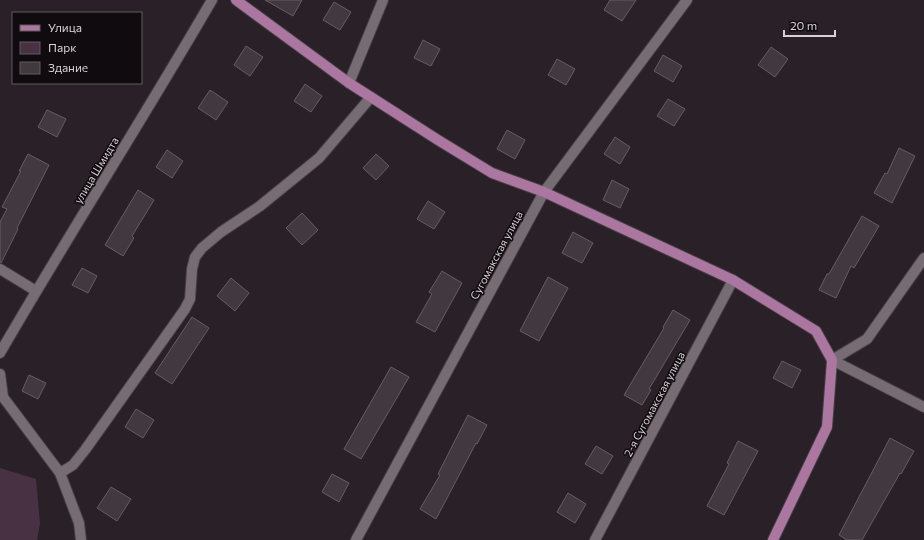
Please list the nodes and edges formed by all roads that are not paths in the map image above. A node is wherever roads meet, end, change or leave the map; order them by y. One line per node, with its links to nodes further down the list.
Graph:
1 (212, 0): 11 (street, улица Шмидта)
2 (236, 0): 5 (main road)
3 (383, 0): 5 (street)
4 (686, 0): 7 (street, Сугомакская улица)
5 (349, 83): 6 (main road)
6 (371, 97): 7 (main road); 16 (street)
7 (544, 192): 10 (main road); 18 (street, Сугомакская улица)
8 (924, 258): 13 (street)
9 (0, 269): 11 (street)
10 (733, 280): 13 (main road); 19 (street, 2-я Сугомакская улица)
11 (36, 291): 12 (street, улица Шмидта)
12 (0, 353)
13 (832, 360): 15 (street); 20 (main road)
14 (0, 374): 16 (street)
15 (924, 408)
16 (60, 473): 17 (street)
17 (80, 540)
18 (356, 540)
19 (595, 540)
20 (773, 540)

